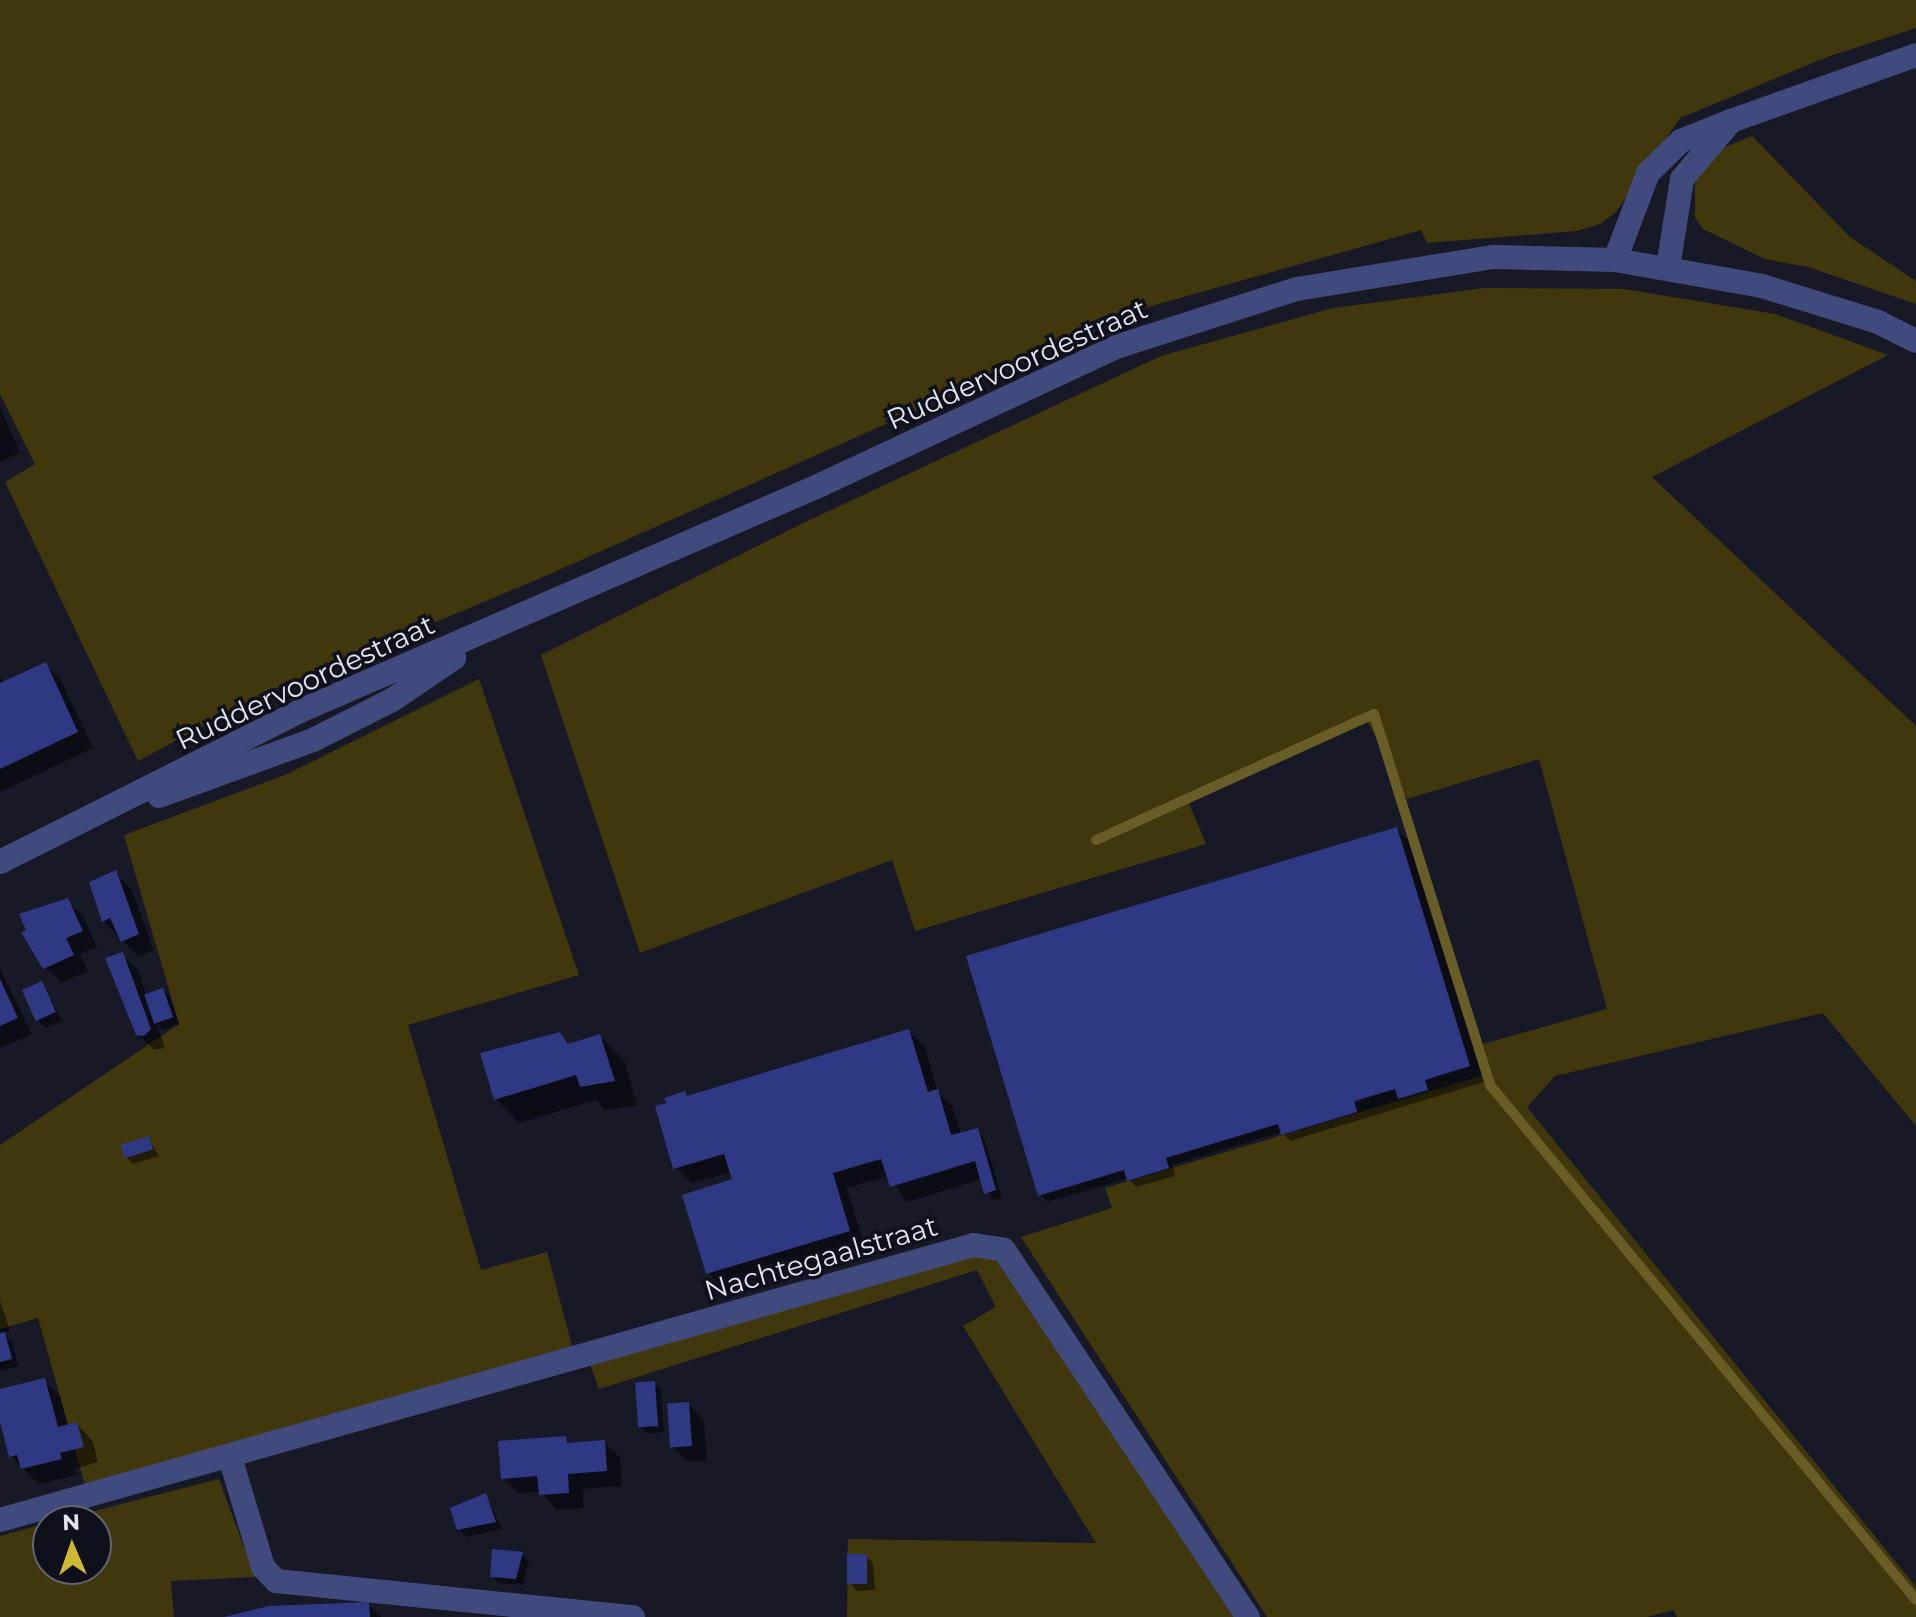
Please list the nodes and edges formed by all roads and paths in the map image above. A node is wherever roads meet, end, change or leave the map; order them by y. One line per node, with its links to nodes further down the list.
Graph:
1 (1916, 55): 2 (street)
2 (1731, 121): 3 (street); 4 (street)
3 (1615, 260): 4 (street, Ruddervoordestraat); 6 (street, Ruddervoordestraat)
4 (1668, 267): 5 (street, Ruddervoordestraat)
5 (1916, 341)
6 (0, 862)
7 (230, 1457): 8 (street, Nachtegaalstraat); 9 (street); 10 (street, Nachtegaalstraat)
8 (0, 1520)
9 (633, 1617)
10 (1248, 1617)

